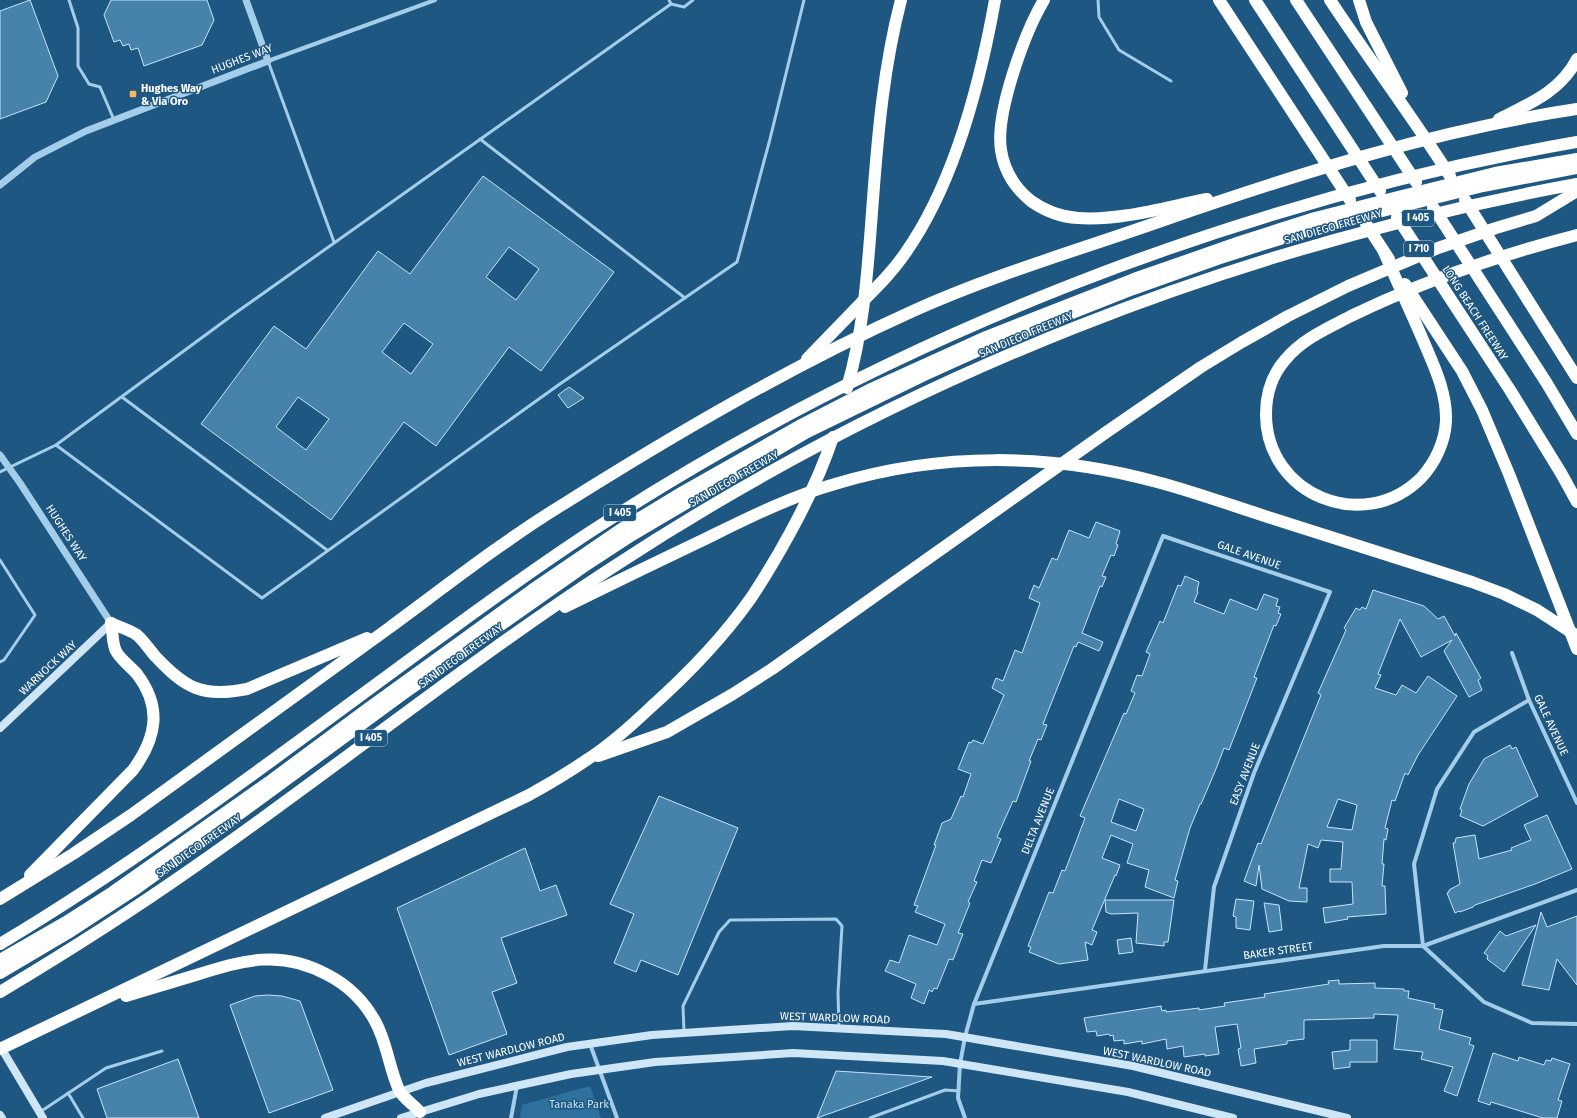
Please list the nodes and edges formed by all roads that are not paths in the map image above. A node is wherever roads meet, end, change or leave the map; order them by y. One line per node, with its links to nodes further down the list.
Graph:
1 (69, 0): 22 (lane)
2 (246, 0): 19 (street)
3 (435, 0): 19 (street, HUGHES WAY)
4 (669, 0): 16 (lane)
5 (693, 0): 16 (lane)
6 (804, 0): 36 (lane)
7 (901, 0): 59 (highway)
8 (994, 0): 37 (highway)
9 (1044, 0): 31 (highway)
10 (1098, 0): 20 (lane)
11 (1213, 0): 17 (highway)
12 (1255, 0): 45 (highway, LONG BEACH FREEWAY / I 710)
13 (1296, 0): 40 (highway, LONG BEACH FREEWAY)
14 (1330, 0): 24 (highway)
15 (1359, 0): 24 (highway)
16 (670, 4): 25 (lane)
17 (1222, 5): 35 (highway)
18 (1577, 60): 23 (highway)
19 (268, 61): 22 (street, HUGHES WAY); 34 (lane)
20 (1170, 81)
21 (1577, 109): 23 (highway)
22 (114, 120): 30 (street, HUGHES WAY)
23 (1485, 126): 31 (highway)
24 (1421, 131): 38 (highway)
25 (480, 139): 34 (lane); 36 (lane)
26 (1577, 142): 64 (highway, I 405)
27 (1577, 159): 66 (highway)
28 (1577, 168): 68 (highway)
29 (1577, 184): 51 (highway, SAN DIEGO FREEWAY / I 405)
30 (0, 185)
31 (1265, 187): 37 (highway)
32 (1577, 191): 59 (highway)
33 (1577, 235): 35 (highway)
34 (334, 242): 39 (lane)
35 (1384, 252): 54 (highway)
36 (685, 298): 47 (lane)
37 (801, 366): 52 (highway)
38 (1577, 378)
39 (122, 397): 41 (lane); 47 (lane)
40 (1577, 434)
41 (56, 445): 43 (lane); 47 (lane)
42 (0, 455): 43 (street, HUGHES WAY)
43 (9, 467): 44 (lane); 50 (street, HUGHES WAY)
44 (0, 472)
45 (1577, 502)
46 (1163, 536): 49 (street, GALE AVENUE); 70 (street, DELTA AVENUE)
47 (327, 550)
48 (0, 560): 56 (lane)
49 (1330, 592): 67 (street, EASY AVENUE)
50 (111, 623): 52 (highway); 58 (main road, WARNOCK WAY); 61 (highway)
51 (523, 627): 53 (highway); 69 (highway, SAN DIEGO FREEWAY / I 405)
52 (386, 630): 61 (highway)
53 (1577, 636)
54 (1577, 649)
55 (1512, 653): 57 (street, GALE AVENUE)
56 (0, 662)
57 (1528, 700): 60 (street, GALE AVENUE); 65 (street)
58 (2, 723)
59 (589, 759): 71 (highway)
60 (1577, 803)
61 (17, 889): 63 (highway)
62 (1577, 890): 65 (street, BAKER STREET)
63 (0, 899)
64 (0, 944)
65 (1423, 946): 67 (street, BAKER STREET); 72 (street)
66 (0, 960)
67 (1205, 970): 70 (street, BAKER STREET)
68 (0, 973)
69 (0, 992)
70 (974, 1004): 75 (street, DELTA AVENUE)
71 (86, 1008): 77 (highway); 82 (highway)
72 (1577, 1024)
73 (839, 1028): 74 (main road, WEST WARDLOW ROAD); 74 (lane); 75 (main road, WEST WARDLOW ROAD)
74 (684, 1033): 76 (main road, WEST WARDLOW ROAD)
75 (965, 1038): 79 (street, DELTA AVENUE); 97 (main road, WEST WARDLOW ROAD)
76 (590, 1044): 80 (street); 82 (main road, WEST WARDLOW ROAD)
77 (1, 1048): 87 (main road)
78 (162, 1051): 84 (lane)
79 (960, 1064): 80 (main road); 83 (street, DELTA AVENUE); 96 (main road)
80 (599, 1070): 81 (main road); 93 (street)
81 (517, 1086): 85 (main road); 92 (street)
82 (400, 1091): 85 (highway); 90 (main road, WEST WARDLOW ROAD)
83 (959, 1091): 94 (lane); 95 (street, DELTA AVENUE)
84 (68, 1093): 87 (lane); 89 (lane)
85 (420, 1112): 91 (main road)
86 (0, 1115): 88 (main road)
87 (42, 1115)
88 (2, 1118)
89 (82, 1118)
90 (325, 1118)
91 (401, 1118)
92 (511, 1118)
93 (616, 1118)
94 (870, 1118)
95 (965, 1118)
96 (1233, 1118)
97 (1347, 1118)

